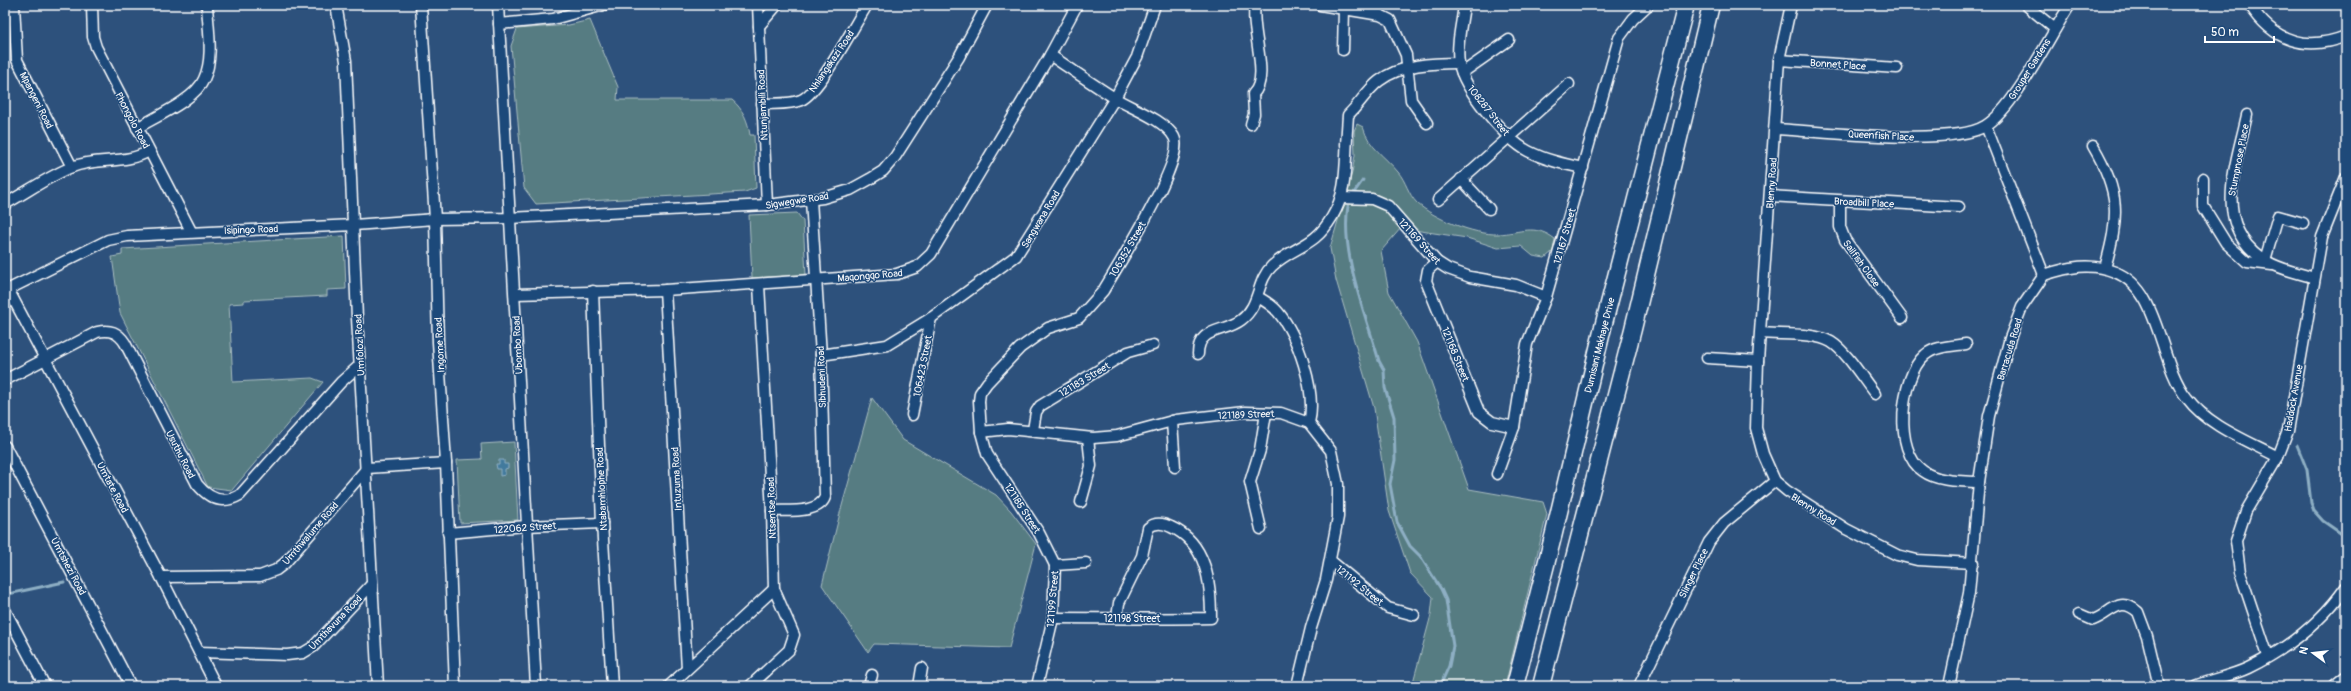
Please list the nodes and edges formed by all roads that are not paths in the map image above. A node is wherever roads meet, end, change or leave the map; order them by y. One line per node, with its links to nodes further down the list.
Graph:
1 (14, 5): 52 (street, Mpangeni Road)
2 (92, 5): 45 (street, Phongolo Road)
3 (207, 5): 45 (street)
4 (336, 5): 69 (street, Umfolozi Road)
5 (421, 5): 67 (street, Ingome Road)
6 (498, 5): 26 (street, Ubombo Road)
7 (604, 5): 25 (street)
8 (758, 5): 27 (street, Ntunjambili Road)
9 (777, 5): 27 (street)
10 (867, 5): 40 (street, Nhlangakazi Road)
11 (988, 5): 59 (street, Sigwegwe Road)
12 (1077, 5): 32 (street, Maqongqo Road)
13 (1155, 5): 39 (street, Sangwana Road)
14 (1320, 5): 24 (street)
15 (1464, 5): 34 (street, 108287 Street)
16 (1648, 5): 53 (street, 121167 Street)
17 (1686, 5): 152 (main road, Dumisani Makhaye Drive)
18 (1711, 5): 153 (main road)
19 (1791, 5): 33 (street, Blenny Road)
20 (2026, 5): 28 (street, Grouper Gardens)
21 (2070, 5): 28 (street, Grouper Gardens)
22 (2250, 5): 29 (street)
23 (1255, 7): 43 (street)
24 (1344, 9): 31 (street); 35 (street)
25 (575, 10): 26 (street)
26 (499, 24): 66 (street, Ubombo Road)
27 (759, 26): 40 (street, Ntunjambili Road)
28 (2055, 29): 44 (street, Grouper Gardens)
29 (2346, 36)
30 (1509, 40): 37 (street)
31 (1343, 50)
32 (1050, 55): 39 (street, 106352 Street); 76 (street, Maqongqo Road)
33 (1779, 60): 36 (street, Bonnet Place); 46 (street, Blenny Road)
34 (1459, 63): 35 (street); 37 (street, 108287 Street)
35 (1406, 68): 42 (street); 51 (street)
36 (1897, 68)
37 (1462, 73): 47 (street, 108287 Street)
38 (1569, 84): 47 (street)
39 (1115, 98): 84 (street, Sangwana Road); 103 (street, 106352 Street)
40 (762, 104): 63 (street, Ntunjambili Road)
41 (2247, 115): 72 (street, Stumpnose Place)
42 (1427, 123)
43 (1252, 124)
44 (1986, 126): 46 (street, Queenfish Place); 74 (street)
45 (137, 128): 50 (street, Phongolo Road)
46 (1775, 129): 57 (street, Blenny Road)
47 (1509, 137): 53 (street, 108287 Street); 56 (street)
48 (1347, 138): 51 (street)
49 (2093, 146): 73 (street)
50 (149, 151): 52 (street); 70 (street, Phongolo Road)
51 (1346, 153): 58 (street)
52 (72, 167): 62 (street)
53 (1583, 168): 83 (street, 121167 Street)
54 (2346, 177): 75 (street, Haddock Avenue)
55 (2203, 178): 72 (street)
56 (1461, 179): 60 (street); 65 (street)
57 (1770, 196): 61 (street, Broadbill Place); 86 (street, Blenny Road)
58 (1341, 198): 71 (street, 121169 Street); 82 (street)
59 (811, 200): 63 (street, Sigwegwe Road); 76 (street, Sibhudeni Road)
60 (1438, 200)
61 (1840, 201): 64 (street, Broadbill Place); 85 (street, Sailfish Close)
62 (5, 204)
63 (767, 205): 66 (street, Sigwegwe Road)
64 (1959, 207)
65 (1489, 209)
66 (509, 218): 67 (street, Isipingo Road); 81 (street, Ubombo Road)
67 (435, 219): 69 (street, Isipingo Road); 108 (street, Ingome Road)
68 (2303, 223): 72 (street)
69 (354, 225): 70 (street, Isipingo Road); 94 (street, Umfolozi Road)
70 (191, 231): 78 (street, Isipingo Road)
71 (1437, 262): 83 (street, 121169 Street); 101 (street, 121168 Street)
72 (2269, 262): 75 (street, Stumpnose Place)
73 (2105, 268): 74 (street); 107 (street)
74 (2044, 275): 113 (street, Barracuda Road)
75 (2314, 278): 107 (street, Haddock Avenue)
76 (816, 280): 77 (street, Maqongqo Road); 90 (street, Sibhudeni Road)
77 (759, 284): 79 (street, Maqongqo Road); 115 (street, Ntsentse Road)
78 (6, 290): 91 (street, Umtate Road)
79 (665, 290): 80 (street, Maqongqo Road); 136 (street, Intuzuma Road)
80 (593, 291): 81 (street, Maqongqo Road); 116 (street, Ntabamhlophe Road)
81 (514, 294): 117 (street, Ubombo Road)
82 (1258, 297): 89 (street); 100 (street)
83 (1546, 297): 101 (street, 121167 Street)
84 (931, 318): 90 (street, Sangwana Road); 98 (street, 106423 Street)
85 (1902, 318)
86 (1761, 334): 93 (street, Blenny Road); 96 (street)
87 (1966, 344): 113 (street)
88 (1153, 345): 102 (street, 121183 Street)
89 (1198, 354)
90 (821, 355): 115 (street, Sibhudeni Road)
91 (46, 358): 94 (street, Usuthu Road); 95 (street, Usuthu Road); 124 (street, Umtate Road)
92 (1707, 358): 93 (street)
93 (1758, 361): 112 (street, Blenny Road)
94 (360, 365): 110 (street, Umfolozi Road)
95 (5, 380)
96 (1875, 394)
97 (1266, 413): 99 (street, 121189 Street); 100 (street, 121189 Street); 118 (street)
98 (912, 415)
99 (1172, 421): 104 (street, 121189 Street); 109 (street)
100 (1308, 423): 120 (street)
101 (1514, 427): 111 (street, 121167 Street)
102 (1034, 430): 103 (street, 121189 Street); 104 (street, 121189 Street)
103 (981, 432): 106 (street, 106352 Street)
104 (1088, 438): 114 (street)
105 (5, 446): 140 (street, Umtshezi Road)
106 (987, 454): 123 (street, 121185 Street)
107 (2278, 457): 134 (street, Haddock Avenue)
108 (446, 463): 110 (street); 119 (street, Ingome Road)
109 (1175, 467)
110 (366, 468): 124 (street, Umthwalume Road); 125 (street, Umfolozi Road)
111 (1497, 474)
112 (1776, 481): 122 (street, Blenny Road); 154 (street, Slinger Place)
113 (1979, 482): 122 (street, Barracuda Road)
114 (1081, 502)
115 (772, 511): 127 (street, Ntsentse Road)
116 (602, 523): 117 (street, 122062 Street); 145 (street, Ntabamhlophe Road)
117 (526, 526): 119 (street, 122062 Street); 144 (street, Ubombo Road)
118 (1261, 529)
119 (448, 533): 143 (street, Ingome Road)
120 (1330, 561): 130 (street, 121192 Street); 151 (street)
121 (1086, 563): 123 (street, 121199 Street)
122 (1973, 563): 155 (street, Barracuda Road)
123 (1055, 565): 131 (street, 121199 Street)
124 (161, 577): 133 (street, Umtate Road)
125 (372, 584): 133 (street, Umthavuna Road); 142 (street, Umfolozi Road)
126 (2346, 587): 134 (street)
127 (774, 589): 136 (street); 147 (street)
128 (5, 610): 139 (street)
129 (2080, 614): 156 (street)
130 (1414, 615)
131 (1053, 618): 132 (street, 121198 Street); 150 (street, 121199 Street)
132 (1117, 618): 132 (street, 121198 Street)
133 (199, 652): 141 (street, Umtate Road)
134 (2268, 656): 157 (street)
135 (922, 668): 149 (street)
136 (687, 669): 146 (street)
137 (872, 675): 148 (street)
138 (2346, 678): 158 (street)
139 (45, 686)
140 (131, 686)
141 (216, 686)
142 (378, 686)
143 (455, 686)
144 (536, 686)
145 (612, 686)
146 (669, 686)
147 (750, 686)
148 (869, 686)
149 (922, 686)
150 (1037, 686)
151 (1297, 686)
152 (1515, 686)
153 (1541, 686)
154 (1638, 686)
155 (1949, 686)
156 (2159, 686)
157 (2196, 686)
158 (2336, 686)

